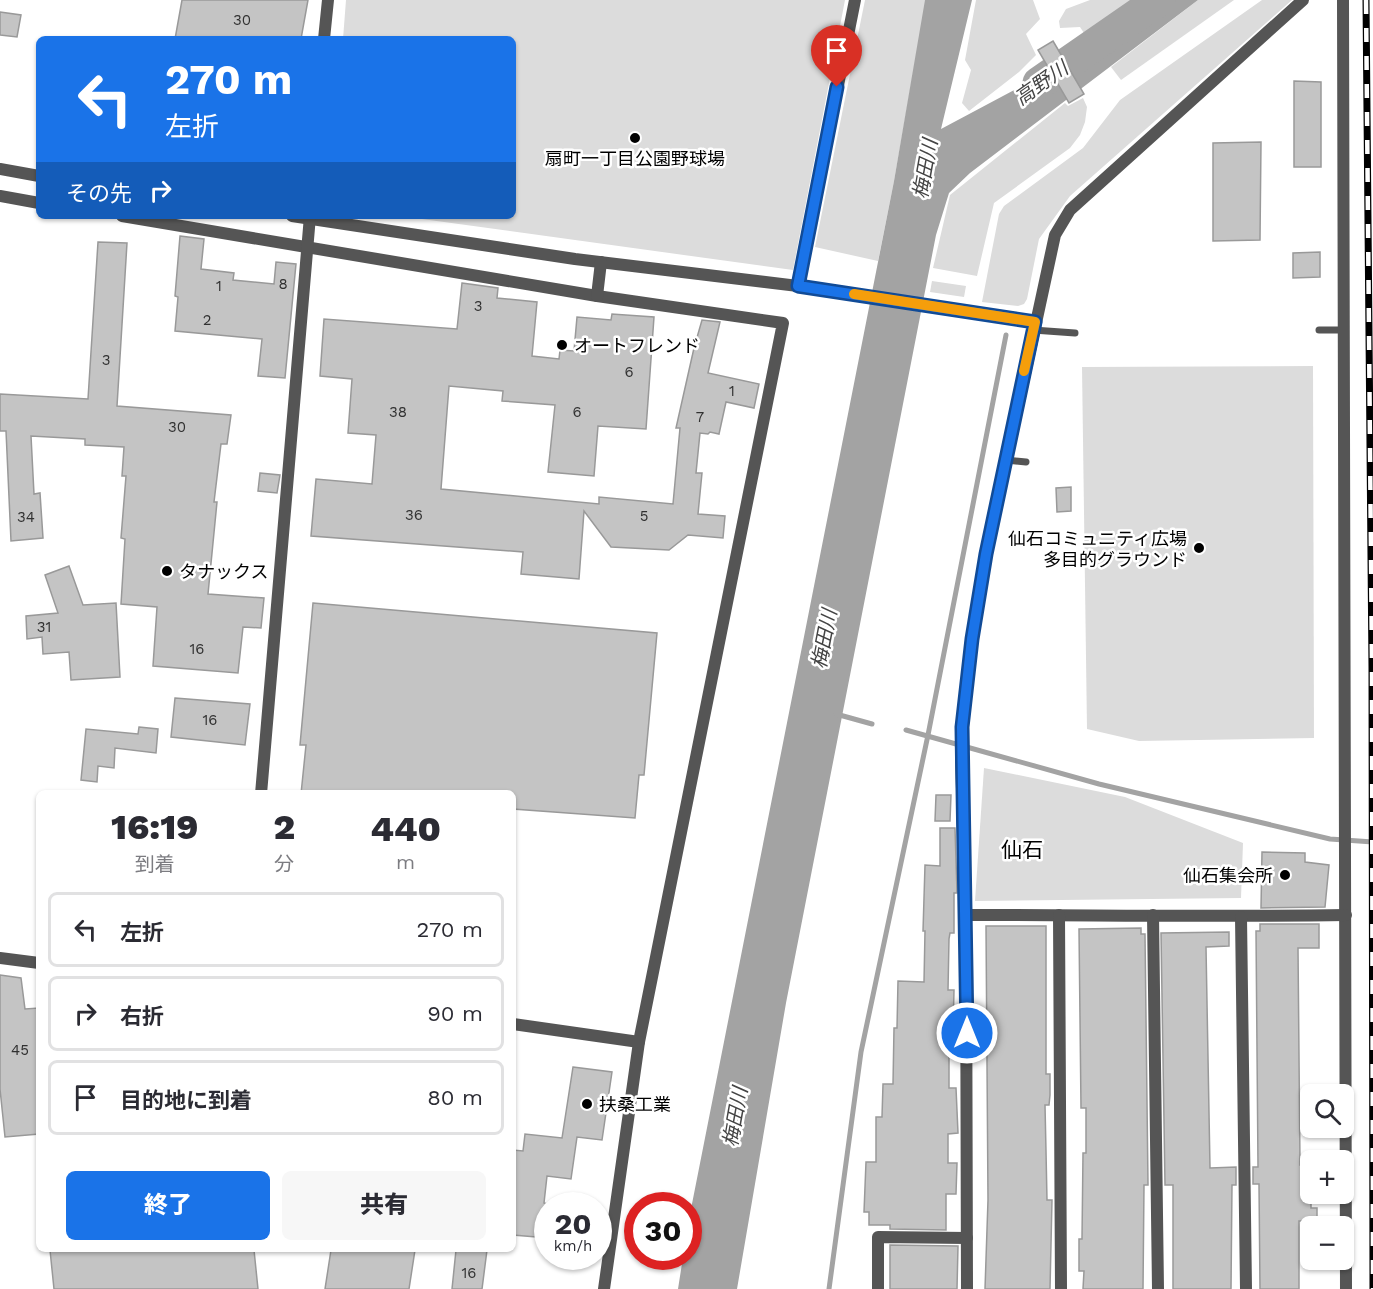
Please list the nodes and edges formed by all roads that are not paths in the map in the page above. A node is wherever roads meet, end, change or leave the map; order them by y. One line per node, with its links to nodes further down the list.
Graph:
1 (328, 0): 5 (street)
2 (855, 0): 15 (street)
3 (1303, 0): 17 (street)
4 (1343, 0): 19 (street)
5 (324, 36)
6 (0, 169): 7 (street)
7 (36, 175)
8 (0, 196): 9 (street)
9 (36, 202)
10 (140, 219): 13 (street)
11 (310, 219): 13 (street)
12 (323, 219): 14 (street)
13 (307, 246): 16 (street); 23 (street)
14 (601, 262): 15 (street); 16 (street)
15 (798, 286): 17 (street)
16 (597, 296): 32 (street)
17 (1034, 326): 20 (lane); 21 (street)
18 (1319, 330): 19 (lane)
19 (1344, 330): 27 (street)
20 (1075, 333)
21 (1006, 460): 22 (lane); 24 (street)
22 (1026, 462)
23 (261, 790)
24 (966, 915): 25 (street); 33 (street)
25 (1059, 915): 26 (street); 37 (street)
26 (1153, 915): 28 (street); 38 (street)
27 (1346, 915): 28 (street); 40 (street)
28 (1241, 917): 39 (street)
29 (0, 958): 30 (street)
30 (36, 963)
31 (516, 1024): 32 (street)
32 (639, 1041): 34 (street)
33 (967, 1238): 35 (street); 36 (street)
34 (604, 1289)
35 (878, 1289)
36 (967, 1289)
37 (1061, 1289)
38 (1158, 1289)
39 (1246, 1289)
40 (1346, 1289)

